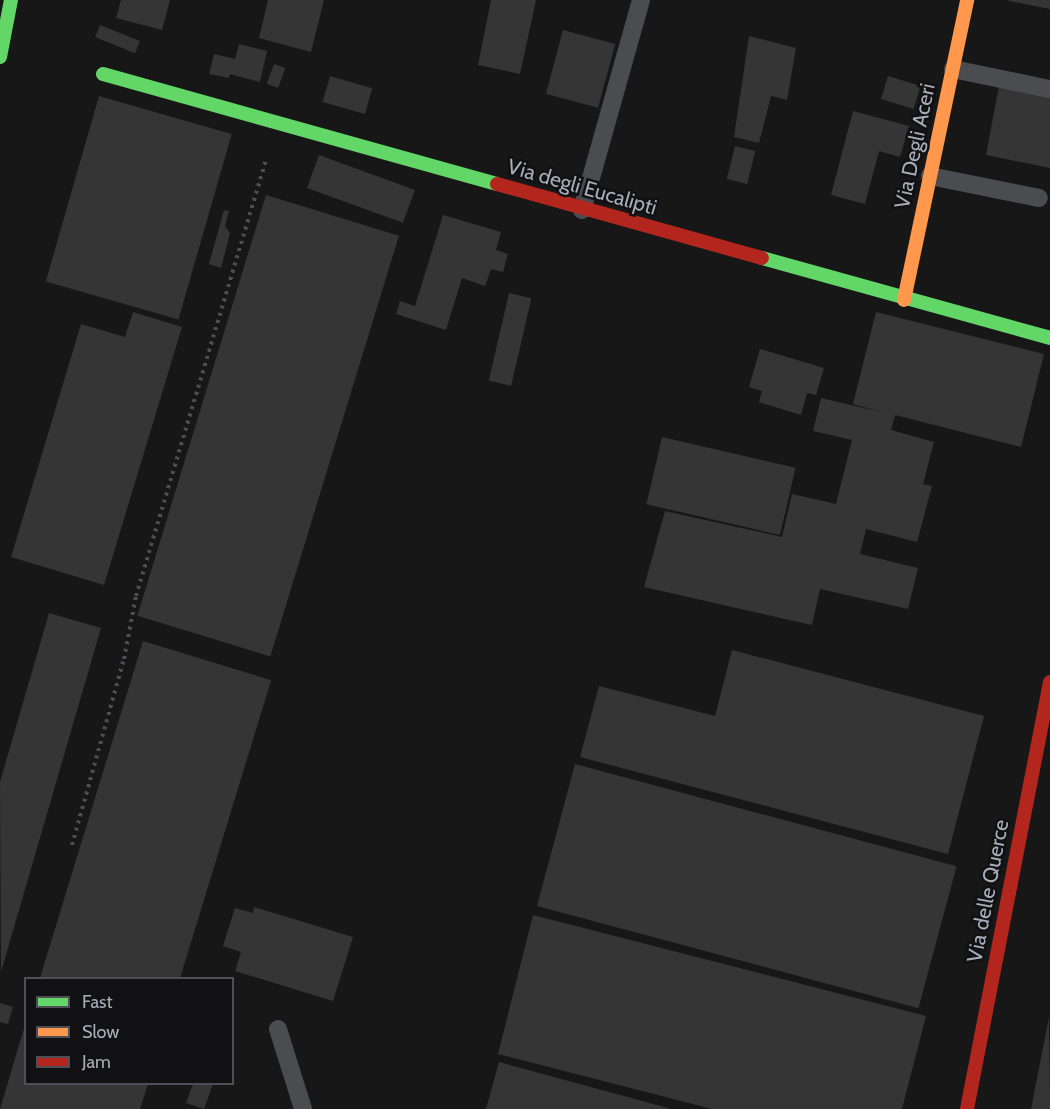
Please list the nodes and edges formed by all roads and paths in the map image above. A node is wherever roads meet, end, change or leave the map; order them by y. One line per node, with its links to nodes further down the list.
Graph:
1 (12, 0): 4 (main road)
2 (641, 0): 11 (lane)
3 (967, 0): 5 (main road, Via Degli Aceri)
4 (0, 57)
5 (953, 69): 7 (lane); 9 (main road, Via Degli Aceri)
6 (103, 74): 8 (main road, Via degli Eucalipti)
7 (1050, 89)
8 (276, 122): 11 (main road, Via degli Eucalipti); 15 (path)
9 (930, 176): 10 (lane); 12 (main road, Via Degli Aceri)
10 (1039, 198)
11 (582, 210): 12 (main road, Via degli Eucalipti)
12 (904, 300): 13 (main road, Via degli Eucalipti)
13 (1050, 338)
14 (1050, 682): 18 (main road, Via delle Querce)
15 (72, 844)
16 (278, 1029): 17 (lane)
17 (303, 1109)
18 (967, 1109)

